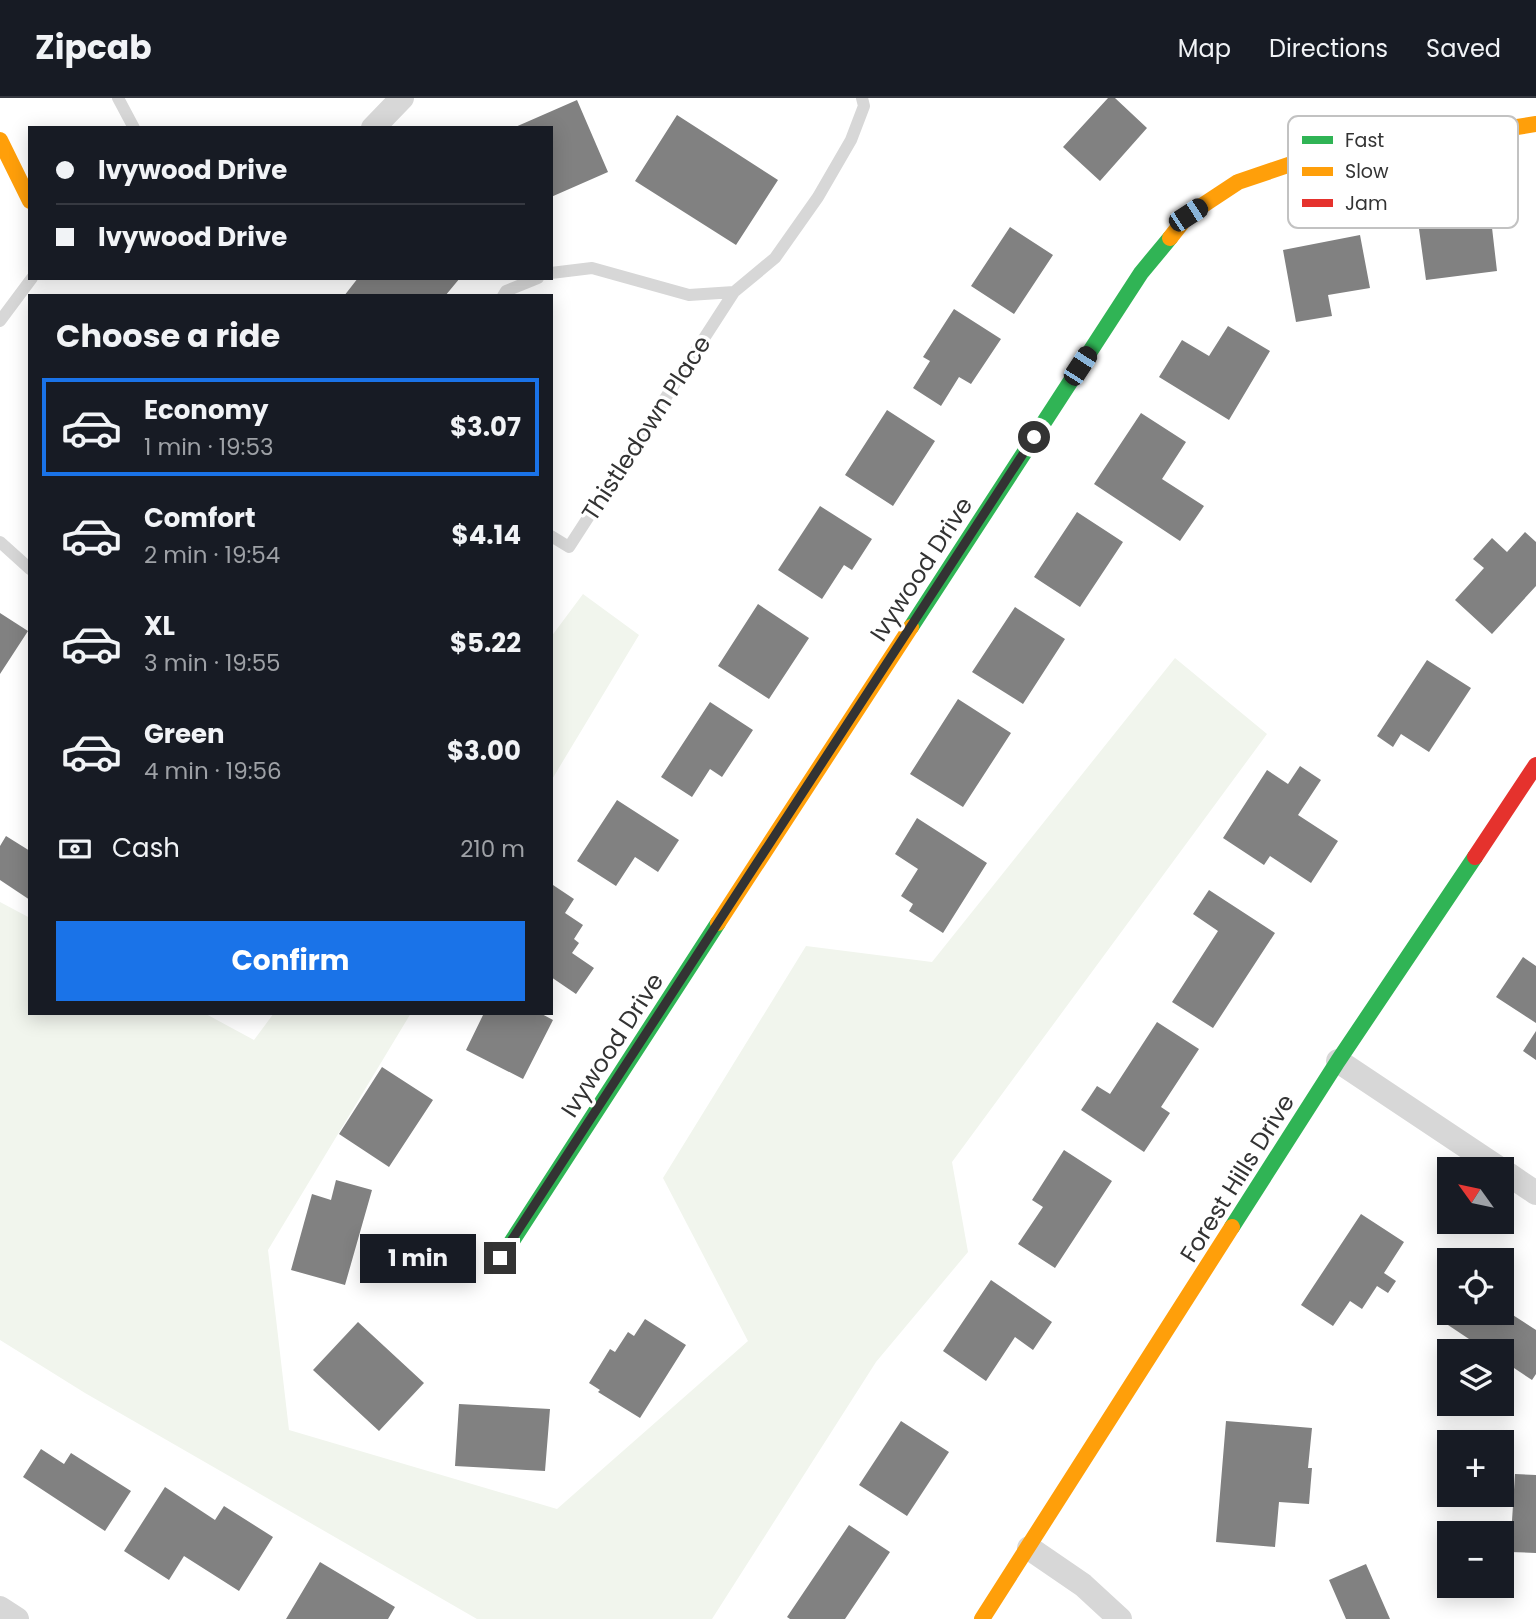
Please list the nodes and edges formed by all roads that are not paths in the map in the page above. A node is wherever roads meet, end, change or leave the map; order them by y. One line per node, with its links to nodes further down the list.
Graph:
1 (118, 98): 5 (lane)
2 (402, 98): 6 (street)
3 (862, 98): 14 (lane, Thistledown Place)
4 (1536, 124): 7 (street, Ivywood Drive)
5 (133, 126)
6 (375, 126)
7 (1518, 127)
8 (0, 143): 10 (street)
9 (1288, 165): 25 (street, Ivywood Drive)
10 (28, 197)
11 (553, 273): 14 (lane, Thistledown Place)
12 (31, 280): 16 (lane)
13 (533, 280): 15 (lane)
14 (734, 292): 17 (lane, Thistledown Place)
15 (504, 294)
16 (0, 321)
17 (553, 537)
18 (0, 542): 19 (lane)
19 (28, 567)
20 (1536, 765): 21 (street, Forest Hills Drive)
21 (1338, 1061): 22 (street); 26 (street, Forest Hills Drive)
22 (1482, 1157)
23 (1514, 1179): 24 (street)
24 (1536, 1193)
25 (500, 1258)
26 (1028, 1548): 29 (street, Forest Hills Drive); 30 (street)
27 (0, 1608): 28 (street)
28 (17, 1619)
29 (982, 1619)
30 (1120, 1619)

